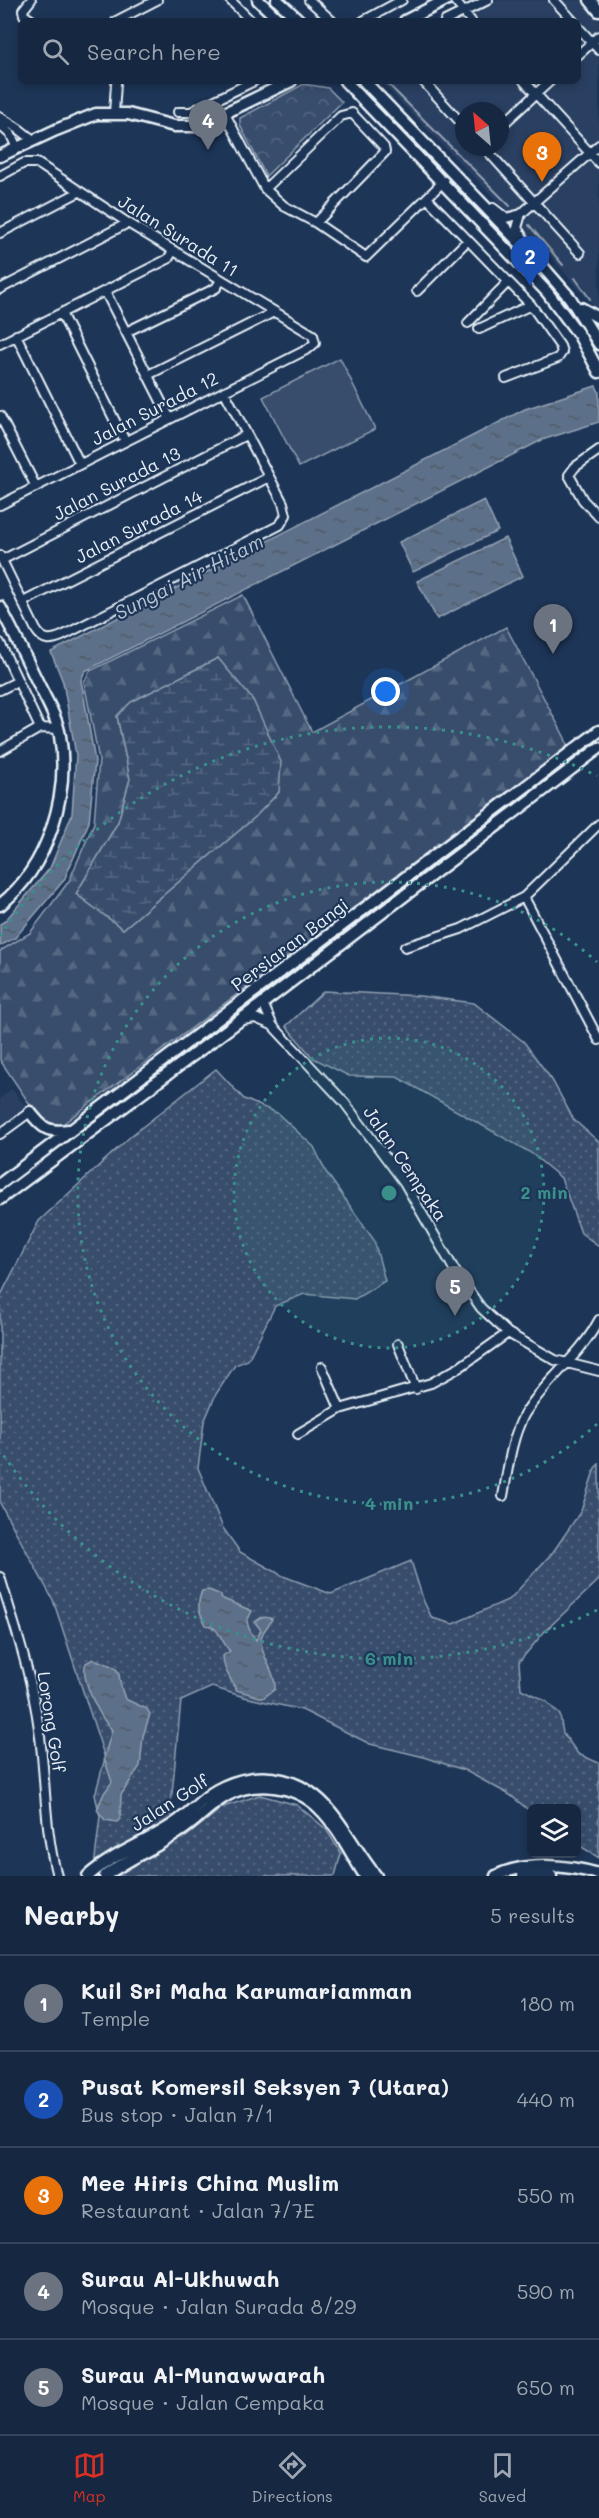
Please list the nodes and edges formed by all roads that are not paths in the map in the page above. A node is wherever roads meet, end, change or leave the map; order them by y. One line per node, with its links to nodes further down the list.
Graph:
1 (31, 0): 15 (street)
2 (157, 0): 16 (street)
3 (230, 0): 17 (street)
4 (258, 0): 18 (street)
5 (278, 0): 19 (street)
6 (309, 0): 20 (street)
7 (446, 0): 22 (street)
8 (454, 0): 14 (street)
9 (488, 0): 14 (street)
10 (554, 0): 25 (street)
11 (590, 0): 13 (street)
12 (400, 2): 21 (street)
13 (599, 11)
14 (463, 12): 23 (street); 24 (street)
15 (28, 18)
16 (122, 18)
17 (245, 18)
18 (277, 18)
19 (297, 18)
20 (329, 18)
21 (369, 18)
22 (411, 18)
23 (451, 18)
24 (468, 18)
25 (570, 18)
26 (581, 30): 28 (street)
27 (599, 36): 28 (street)
28 (592, 43): 29 (street); 30 (street)
29 (599, 50)
30 (581, 53)
31 (117, 84): 43 (street)
32 (248, 84): 42 (street)
33 (285, 84): 44 (street)
34 (344, 84): 40 (street)
35 (348, 84): 40 (street)
36 (368, 84): 60 (street)
37 (426, 84): 45 (street)
38 (527, 84): 41 (street)
39 (547, 84): 41 (street)
40 (359, 93): 57 (street)
41 (536, 94): 47 (street); 52 (street)
42 (178, 112)
43 (114, 113): 44 (street); 49 (street)
44 (225, 114): 58 (street)
45 (455, 116)
46 (0, 117): 49 (street)
47 (509, 119)
48 (0, 125): 51 (street)
49 (33, 140): 51 (street)
50 (599, 145): 52 (street)
51 (17, 148): 53 (street)
52 (590, 153): 55 (street); 62 (street)
53 (0, 156)
54 (492, 156): 62 (street)
55 (599, 163)
56 (0, 176): 59 (street, Jalan Surada 11)
57 (444, 181): 61 (street); 88 (street)
58 (265, 189): 65 (street); 65 (street)
59 (79, 192): 64 (street, Jalan Surada 11); 66 (street)
60 (478, 197): 63 (street); 70 (street)
61 (427, 198): 65 (street); 67 (street)
62 (533, 203): 63 (street); 69 (street)
63 (521, 214): 70 (street)
64 (128, 223): 68 (street, Jalan Surada 11); 73 (street)
65 (316, 223)
66 (0, 233)
67 (468, 240): 72 (street); 75 (street)
68 (173, 251): 71 (street, Jalan Surada 11); 74 (street)
69 (580, 253)
70 (543, 267): 76 (street)
71 (221, 280): 78 (street, Jalan Surada 11); 83 (street)
72 (508, 282): 77 (street); 81 (street)
73 (0, 289)
74 (105, 291): 79 (street); 83 (street)
75 (417, 291)
76 (570, 298): 80 (street); 87 (street)
77 (531, 305): 82 (street); 90 (street)
78 (274, 312): 85 (street, Jalan Surada 11); 89 (street)
79 (61, 313): 84 (street); 95 (street)
80 (599, 318)
81 (468, 323)
82 (479, 329)
83 (126, 332): 89 (street)
84 (16, 335): 86 (street); 97 (street)
85 (313, 335): 91 (street, Jalan Surada 12)
86 (0, 344)
87 (599, 344)
88 (599, 372)
89 (148, 375): 93 (street)
90 (506, 378)
91 (224, 392): 93 (street, Jalan Surada 12); 94 (street)
92 (0, 416): 99 (street)
93 (170, 418): 95 (street, Jalan Surada 12)
94 (246, 435): 98 (street); 102 (street, Jalan Surada 13)
95 (125, 441): 97 (street, Jalan Surada 12)
96 (599, 450): 101 (street)
97 (80, 464): 99 (street, Jalan Surada 12)
98 (269, 477): 103 (street, Jalan Surada 14); 103 (street)
99 (36, 486): 100 (street, Jalan Surada 12)
100 (0, 505)
101 (599, 517)
102 (1, 558): 103 (street)
103 (23, 602)
104 (0, 607): 109 (street)
105 (0, 644): 106 (street)
106 (18, 681): 107 (street); 108 (street)
107 (0, 690)
108 (40, 728): 109 (street); 112 (street)
109 (58, 729): 115 (street)
110 (599, 731): 122 (street, Persiaran Bangi)
111 (599, 748): 117 (street, Persiaran Bangi)
112 (0, 751)
113 (599, 824): 114 (street)
114 (524, 897): 116 (street); 120 (street)
115 (0, 905)
116 (405, 947)
117 (263, 1003): 118 (street, Persiaran Bangi); 119 (street, Jalan Cempaka)
118 (235, 1023): 119 (street); 125 (street, Persiaran Bangi)
119 (272, 1025): 127 (street, Jalan Cempaka)
120 (599, 1040)
121 (30, 1112): 122 (street); 123 (street)
122 (72, 1130): 124 (street, Persiaran Bangi)
123 (0, 1134)
124 (0, 1184)
125 (0, 1199)
126 (599, 1320): 129 (street)
127 (508, 1333): 129 (street, Jalan Cempaka); 132 (street)
128 (398, 1344): 132 (street)
129 (568, 1365): 131 (street, Jalan Cempaka); 135 (street)
130 (322, 1367): 133 (street)
131 (599, 1371)
132 (416, 1389): 133 (street)
133 (340, 1409): 134 (street)
134 (297, 1434)
135 (503, 1496)
136 (0, 1577): 138 (street, Lorong Golf)
137 (599, 1874): 143 (street)
138 (57, 1876)
139 (88, 1876): 142 (street, Jalan Golf)
140 (105, 1876): 141 (street, Jalan Golf)
141 (364, 1876)
142 (376, 1876)
143 (496, 1876)
144 (523, 1876): 145 (street)
145 (551, 1876)

